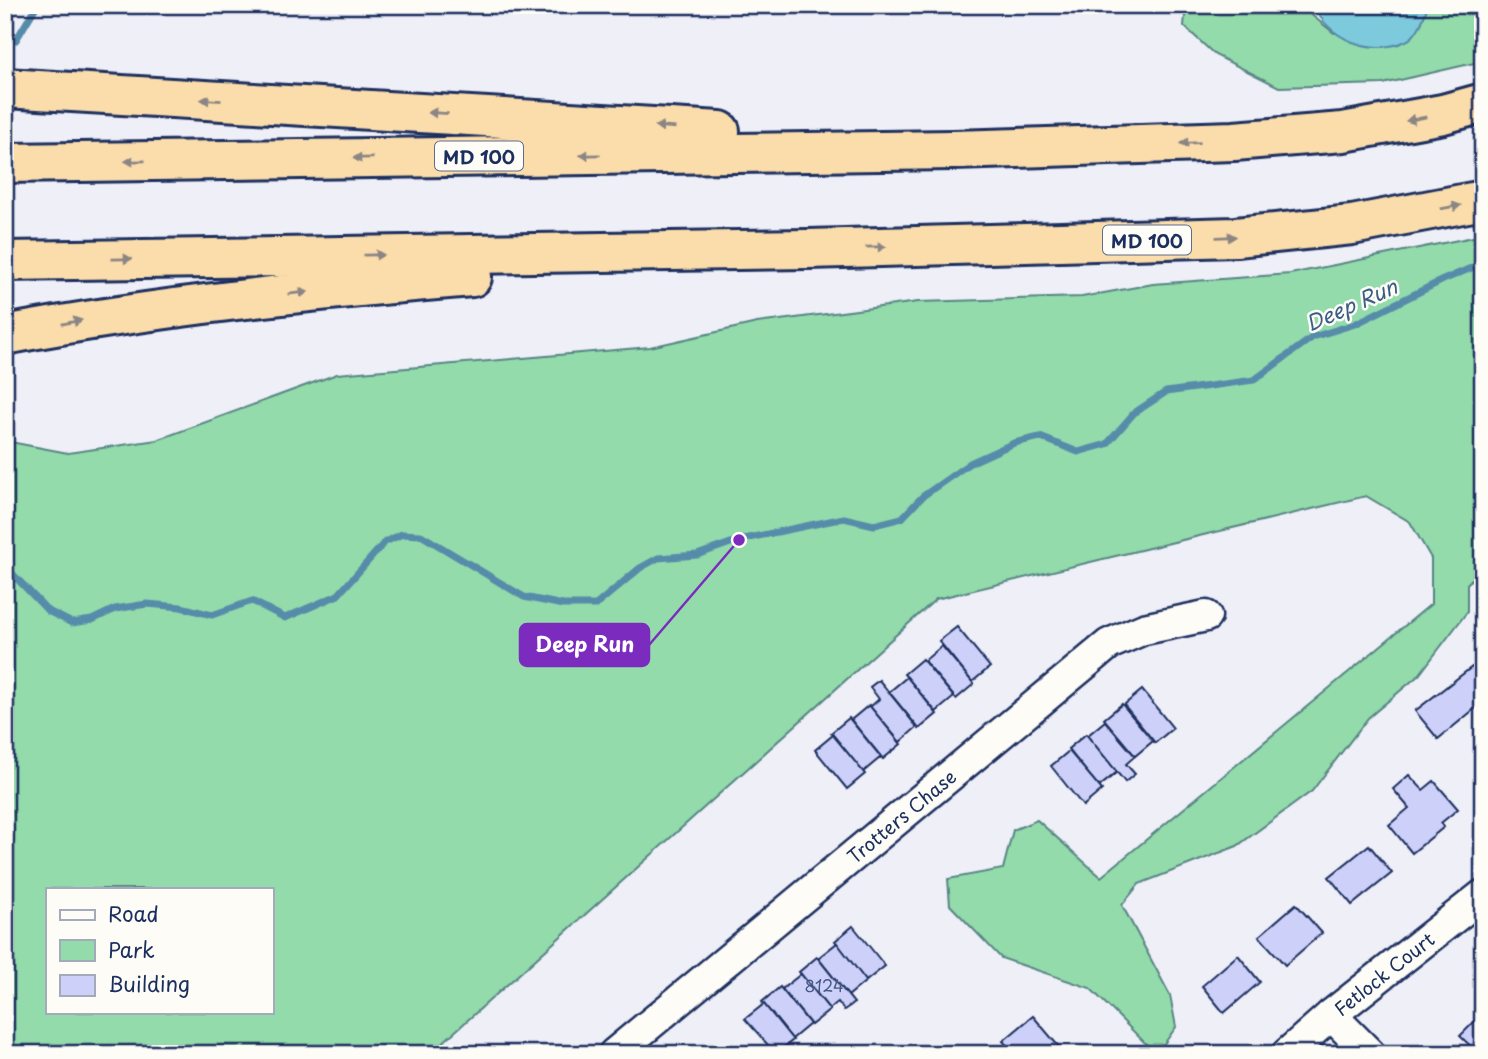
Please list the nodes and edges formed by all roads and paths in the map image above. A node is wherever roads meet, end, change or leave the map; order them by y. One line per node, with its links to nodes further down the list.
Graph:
1 (5, 88): 3 (highway, one-way to 1)
2 (1483, 103): 3 (highway, MD 100, one-way to 3)
3 (953, 150): 4 (highway, MD 100, one-way to 4)
4 (5, 163)
5 (1483, 200): 6 (highway, MD 100, one-way to 5)
6 (807, 248): 7 (highway, MD 100, one-way to 6); 8 (highway, one-way to 6)
7 (5, 261)
8 (5, 335)
9 (1206, 616): 12 (street, Trotters Chase)
10 (1483, 895): 11 (street, Fetlock Court)
11 (1331, 1015): 13 (street, Fetlock Court); 14 (street)
12 (614, 1054)
13 (1287, 1054)
14 (1370, 1054)

